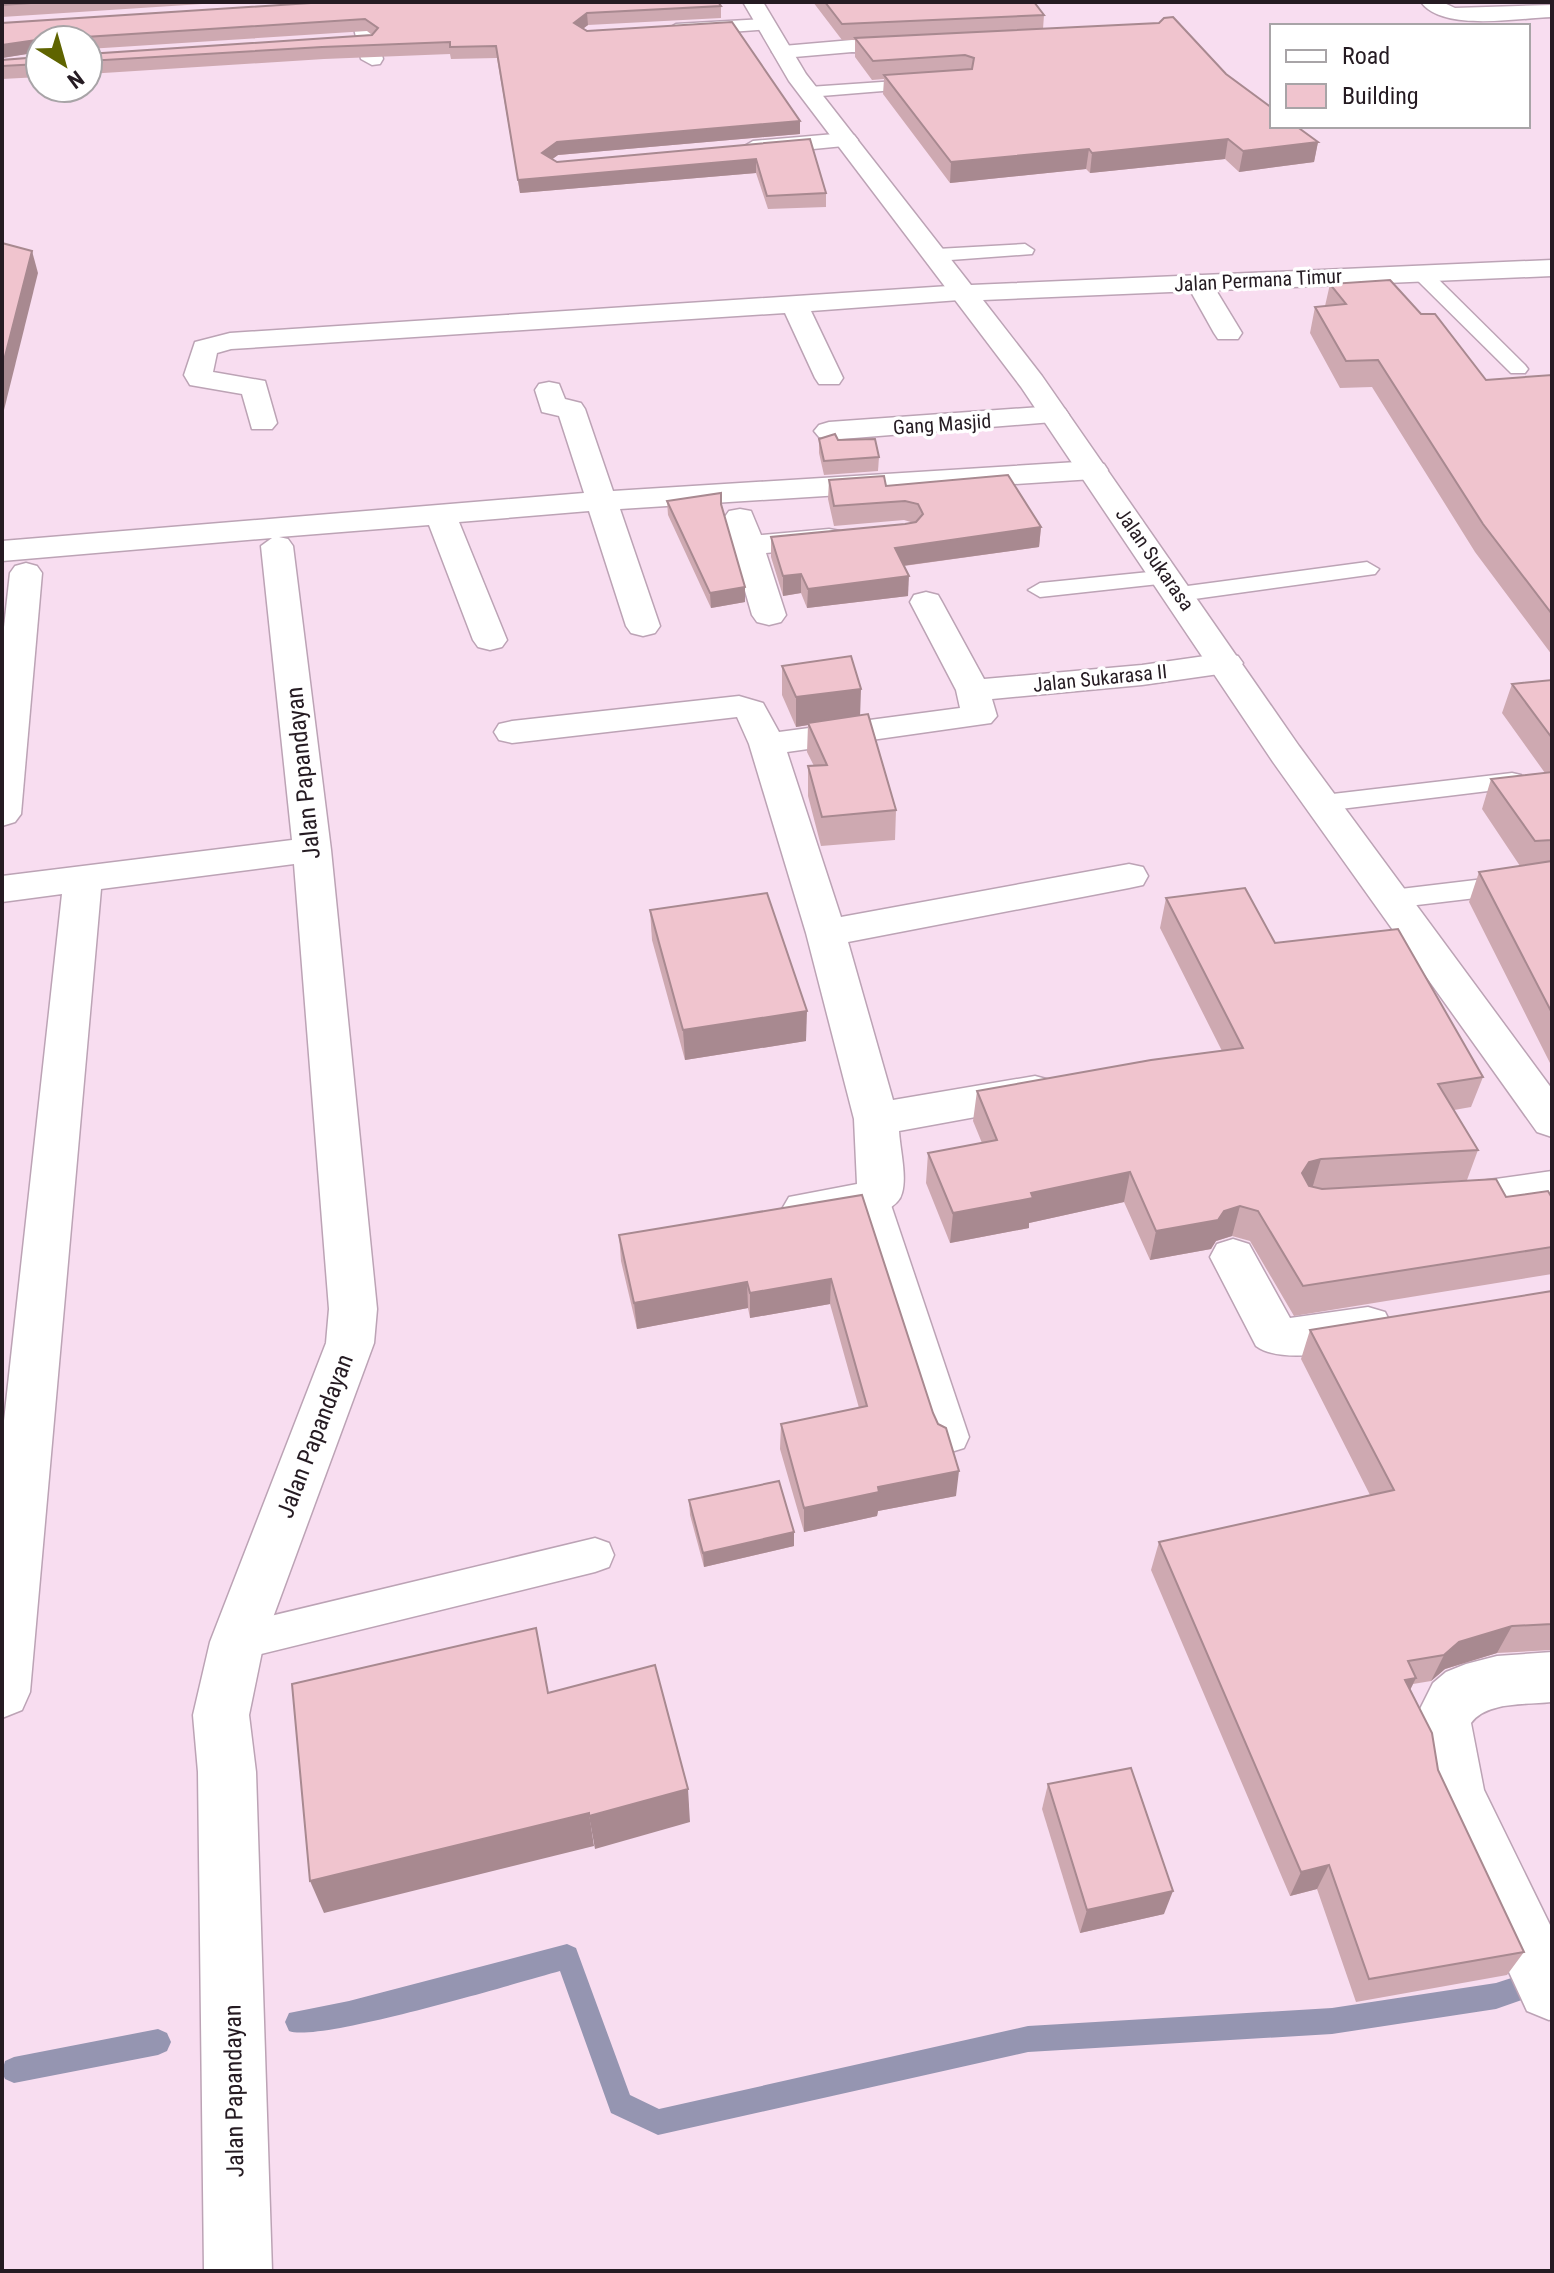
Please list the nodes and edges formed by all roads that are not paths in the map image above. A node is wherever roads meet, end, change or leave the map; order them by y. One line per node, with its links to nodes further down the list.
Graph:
1 (753, 2): 5 (street, Jalan Sukarasa)
2 (1431, 2): 4 (street)
3 (353, 3): 7 (street)
4 (1552, 11)
5 (765, 25): 6 (street); 9 (street, Jalan Sukarasa)
6 (659, 31)
7 (363, 47)
8 (934, 47): 9 (street)
9 (783, 52): 11 (street, Jalan Sukarasa)
10 (950, 83): 11 (lane)
11 (809, 92): 12 (street, Jalan Sukarasa)
12 (846, 140): 13 (street); 15 (street, Jalan Sukarasa)
13 (725, 151)
14 (1025, 250): 15 (lane)
15 (937, 255): 19 (street, Jalan Sukarasa)
16 (1552, 268): 17 (street, Jalan Permana Timur)
17 (1421, 273): 18 (street, Jalan Permana Timur); 22 (lane)
18 (1199, 283): 19 (street, Jalan Permana Timur); 21 (street)
19 (964, 293): 20 (street, Jalan Permana Timur); 25 (street, Jalan Sukarasa)
20 (794, 303): 23 (street); 26 (street, Jalan Permana Timur)
21 (1228, 333)
22 (1518, 369)
23 (829, 378)
24 (549, 390): 30 (street)
25 (1055, 415): 27 (street, Gang Masjid); 28 (street, Jalan Sukarasa)
26 (262, 423)
27 (829, 431)
28 (1093, 470): 29 (street); 37 (street, Jalan Sukarasa)
29 (734, 491): 30 (street); 34 (street)
30 (599, 501): 31 (street); 41 (street)
31 (441, 515): 35 (street); 42 (street)
32 (856, 536): 34 (street)
33 (277, 546): 50 (street, Jalan Papandayan)
34 (746, 546): 40 (street)
35 (14, 562): 49 (street)
36 (1367, 569): 37 (lane)
37 (1174, 586): 38 (lane); 43 (street, Jalan Sukarasa)
38 (1040, 590)
39 (926, 602): 44 (street)
40 (769, 615)
41 (643, 626)
42 (490, 640)
43 (1226, 663): 44 (street, Jalan Sukarasa II); 48 (street, Jalan Sukarasa)
44 (973, 690): 46 (street)
45 (512, 732): 46 (street)
46 (767, 744): 56 (street)
47 (1512, 781): 48 (lane)
48 (1324, 803): 55 (street, Jalan Sukarasa)
49 (2, 814)
50 (312, 850): 52 (street); 68 (street, Jalan Papandayan)
51 (1129, 876): 56 (street)
52 (83, 879): 54 (street); 70 (street)
53 (1552, 880): 55 (lane)
54 (2, 889)
55 (1392, 899): 59 (street, Jalan Sukarasa)
56 (826, 933): 58 (street)
57 (1071, 1084): 58 (street)
58 (876, 1119): 62 (street)
59 (1552, 1121)
60 (1552, 1183): 61 (lane)
61 (1424, 1198)
62 (873, 1199): 63 (street); 66 (lane)
63 (767, 1214)
64 (1233, 1257): 65 (street)
65 (1413, 1319)
66 (951, 1437)
67 (595, 1555): 68 (lane)
68 (237, 1642): 72 (street, Jalan Papandayan)
69 (1552, 1677): 71 (street)
70 (2, 1692)
71 (1551, 1989)
72 (238, 2271)

